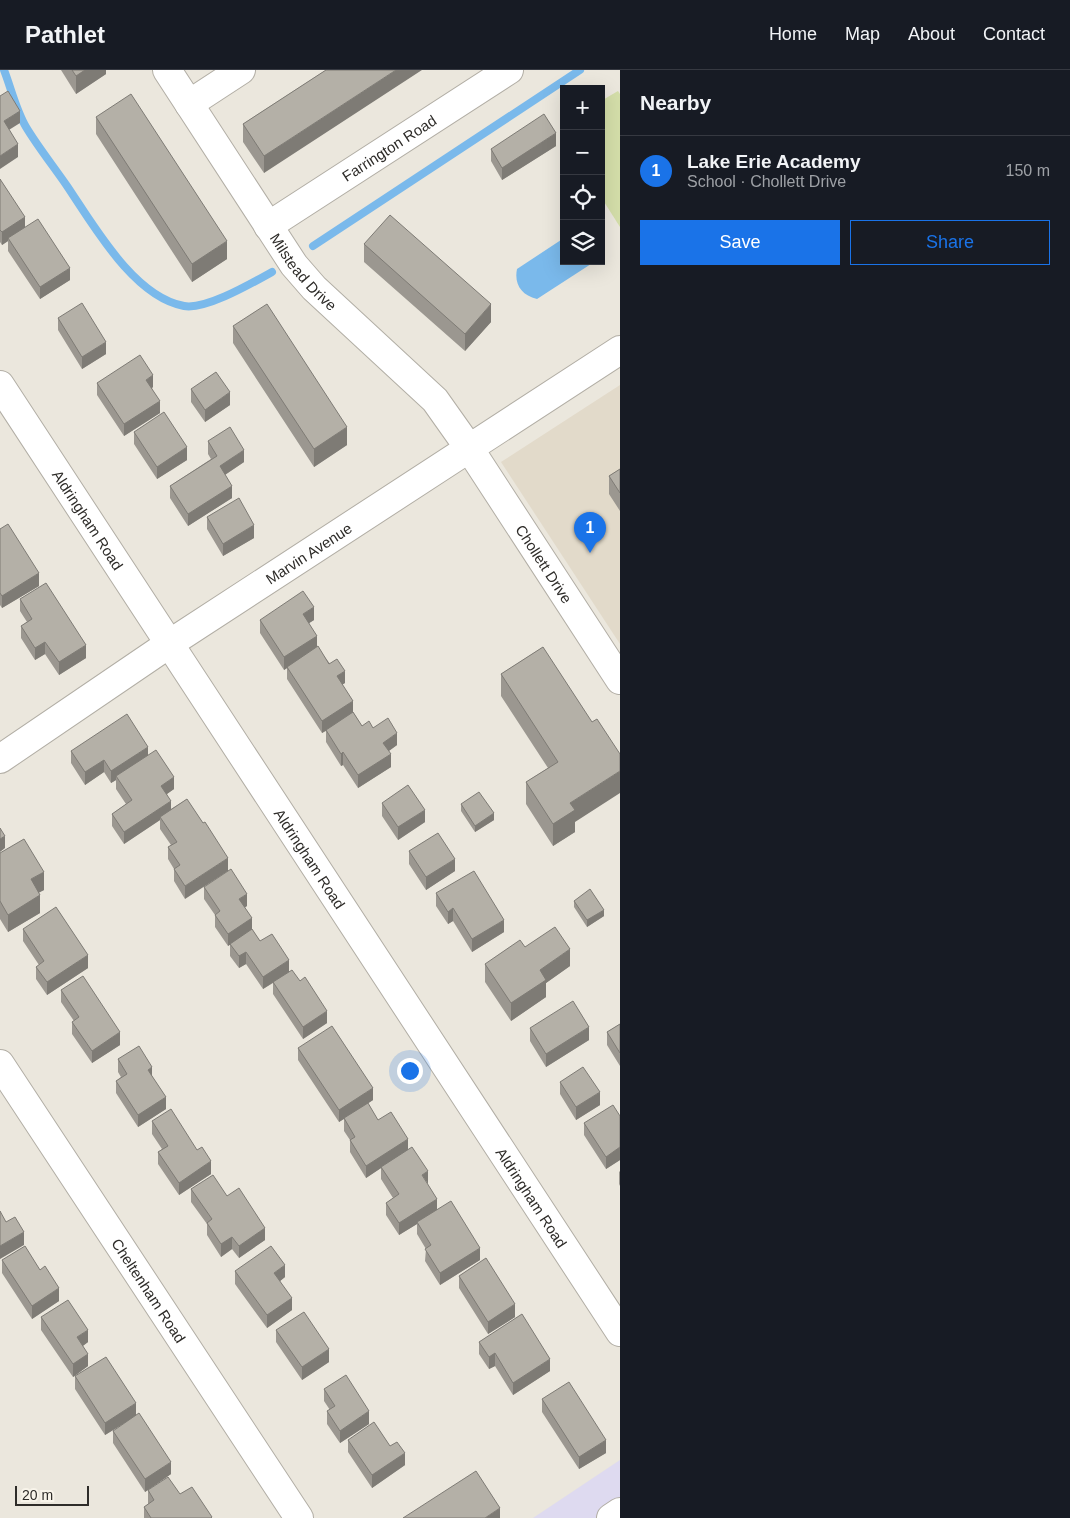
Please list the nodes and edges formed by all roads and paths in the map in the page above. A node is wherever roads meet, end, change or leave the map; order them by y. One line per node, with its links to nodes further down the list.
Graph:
1 (167, 70): 4 (street, Milstead Drive)
2 (241, 70): 4 (street)
3 (509, 70): 5 (street, Farrington Road)
4 (189, 104): 5 (street, Milstead Drive)
5 (268, 226): 8 (street, Milstead Drive)
6 (620, 350): 8 (street, Marvin Avenue)
7 (0, 385): 9 (street, Aldringham Road)
8 (469, 448): 9 (street, Marvin Avenue); 10 (street, Chollett Drive)
9 (169, 644): 11 (street, Marvin Avenue); 13 (street, Aldringham Road)
10 (620, 680)
11 (0, 759)
12 (0, 1064): 15 (street, Cheltenham Road)
13 (620, 1332)
14 (620, 1512): 16 (street)
15 (299, 1518)
16 (610, 1518)

